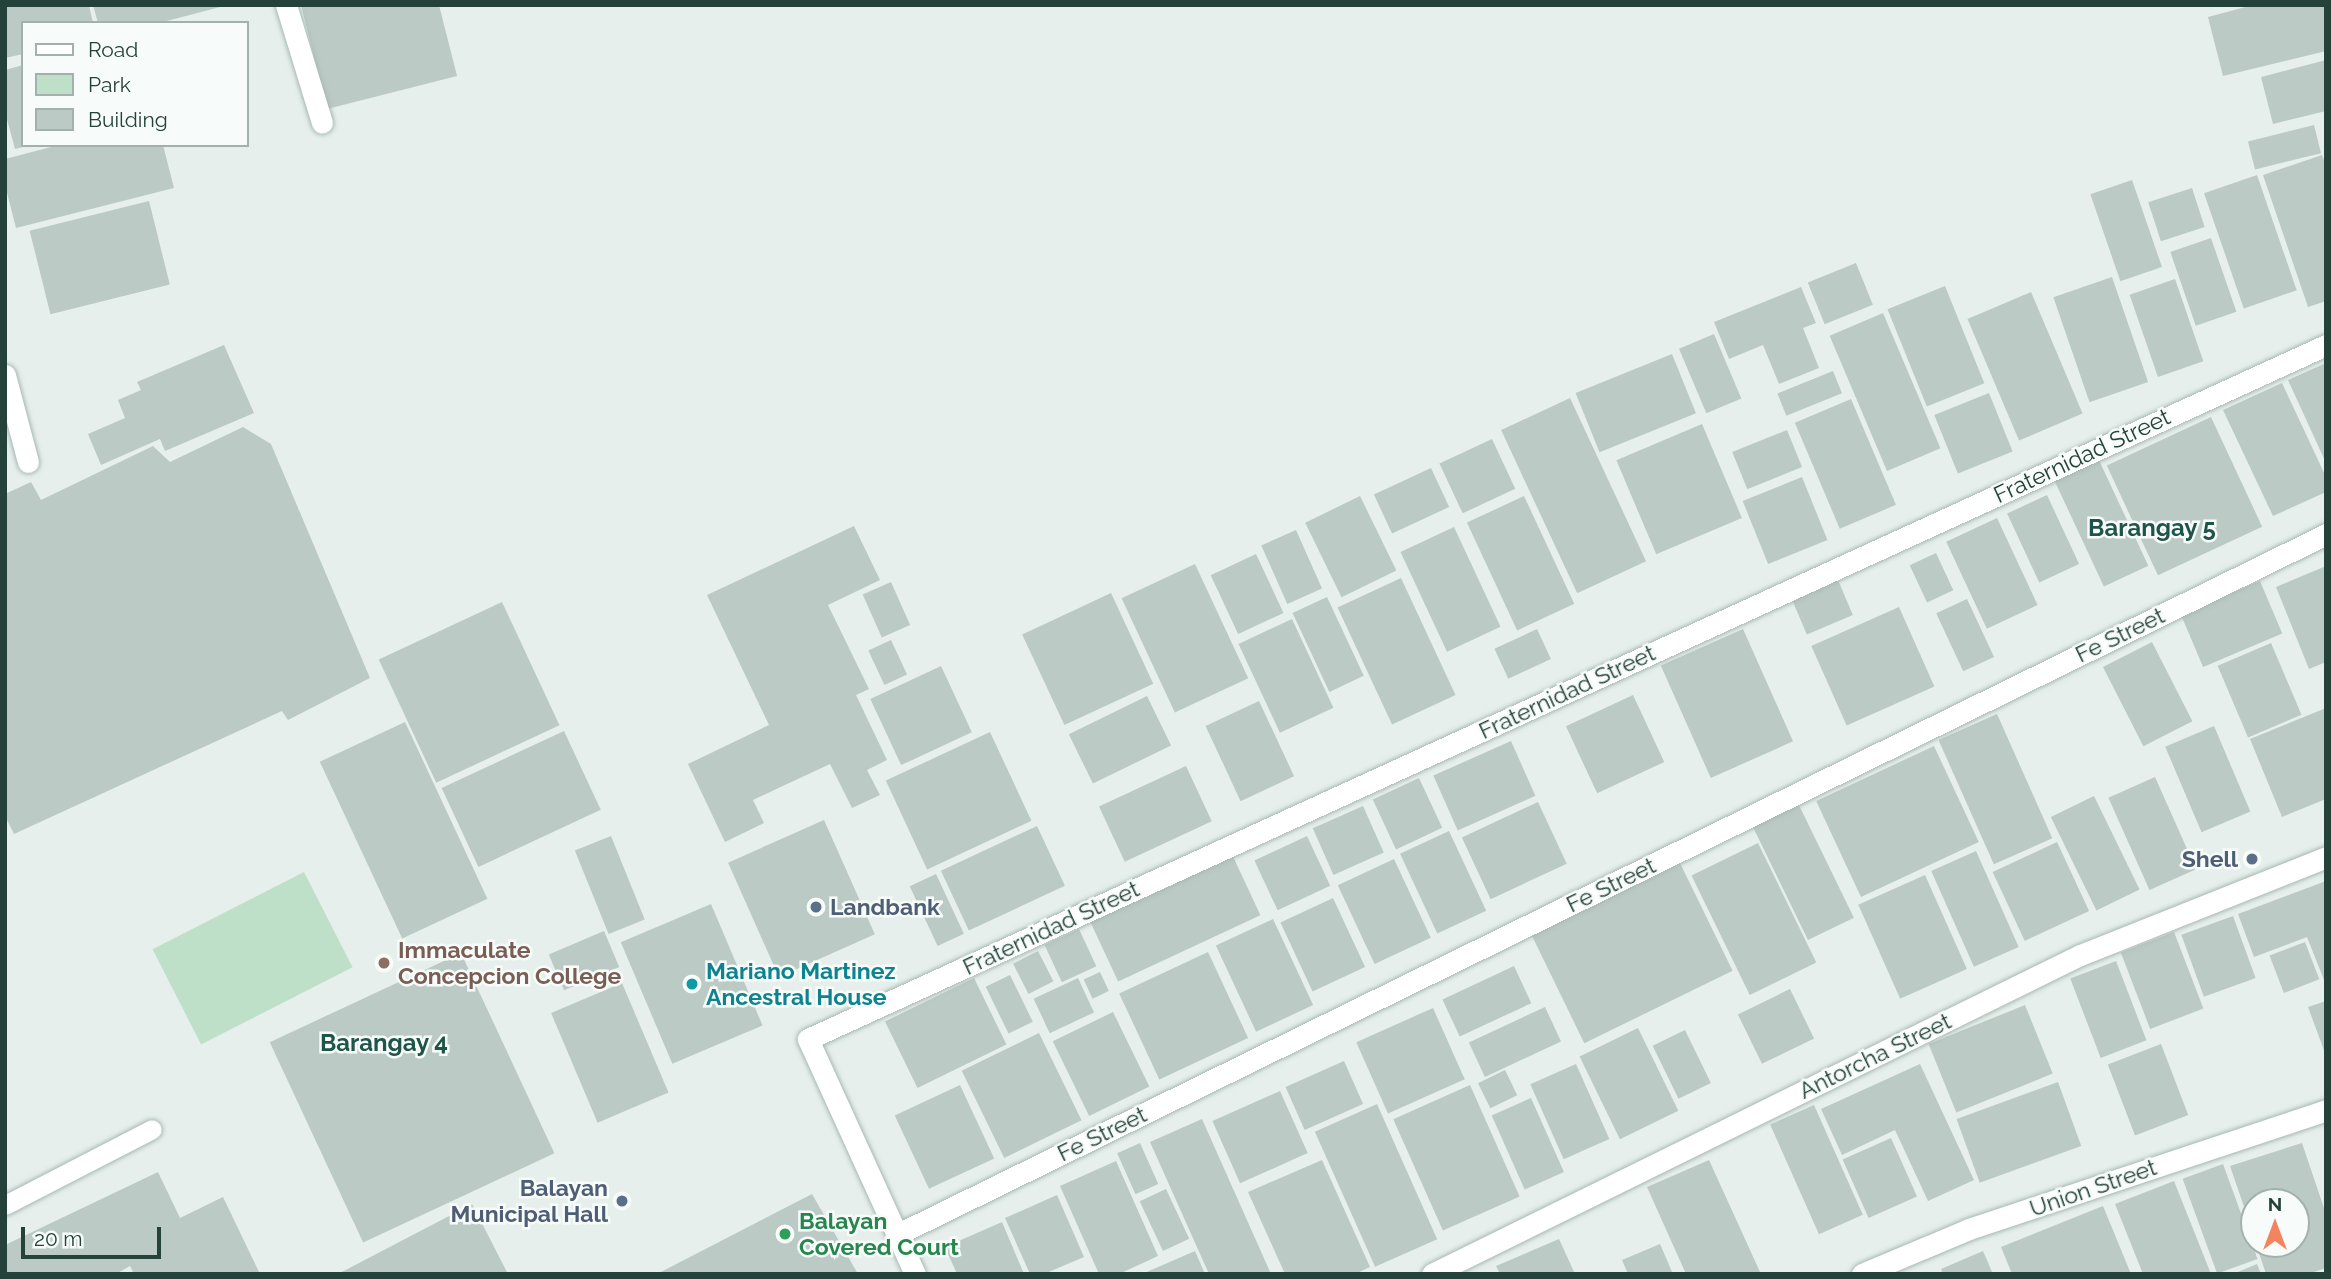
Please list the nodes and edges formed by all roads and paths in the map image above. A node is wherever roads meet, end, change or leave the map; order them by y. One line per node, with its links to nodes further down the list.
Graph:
1 (286, 5): 2 (street)
2 (322, 123)
3 (2326, 345): 11 (street, Fraternidad Street)
4 (5, 375): 5 (street)
5 (28, 461)
6 (2326, 534): 11 (street, Fe Street)
7 (2326, 857): 13 (street, Antorcha Street)
8 (2326, 1110): 14 (street, Union Street)
9 (152, 1129): 10 (lane)
10 (5, 1205)
11 (896, 1236): 12 (street)
12 (915, 1274)
13 (1432, 1274)
14 (1862, 1274)

